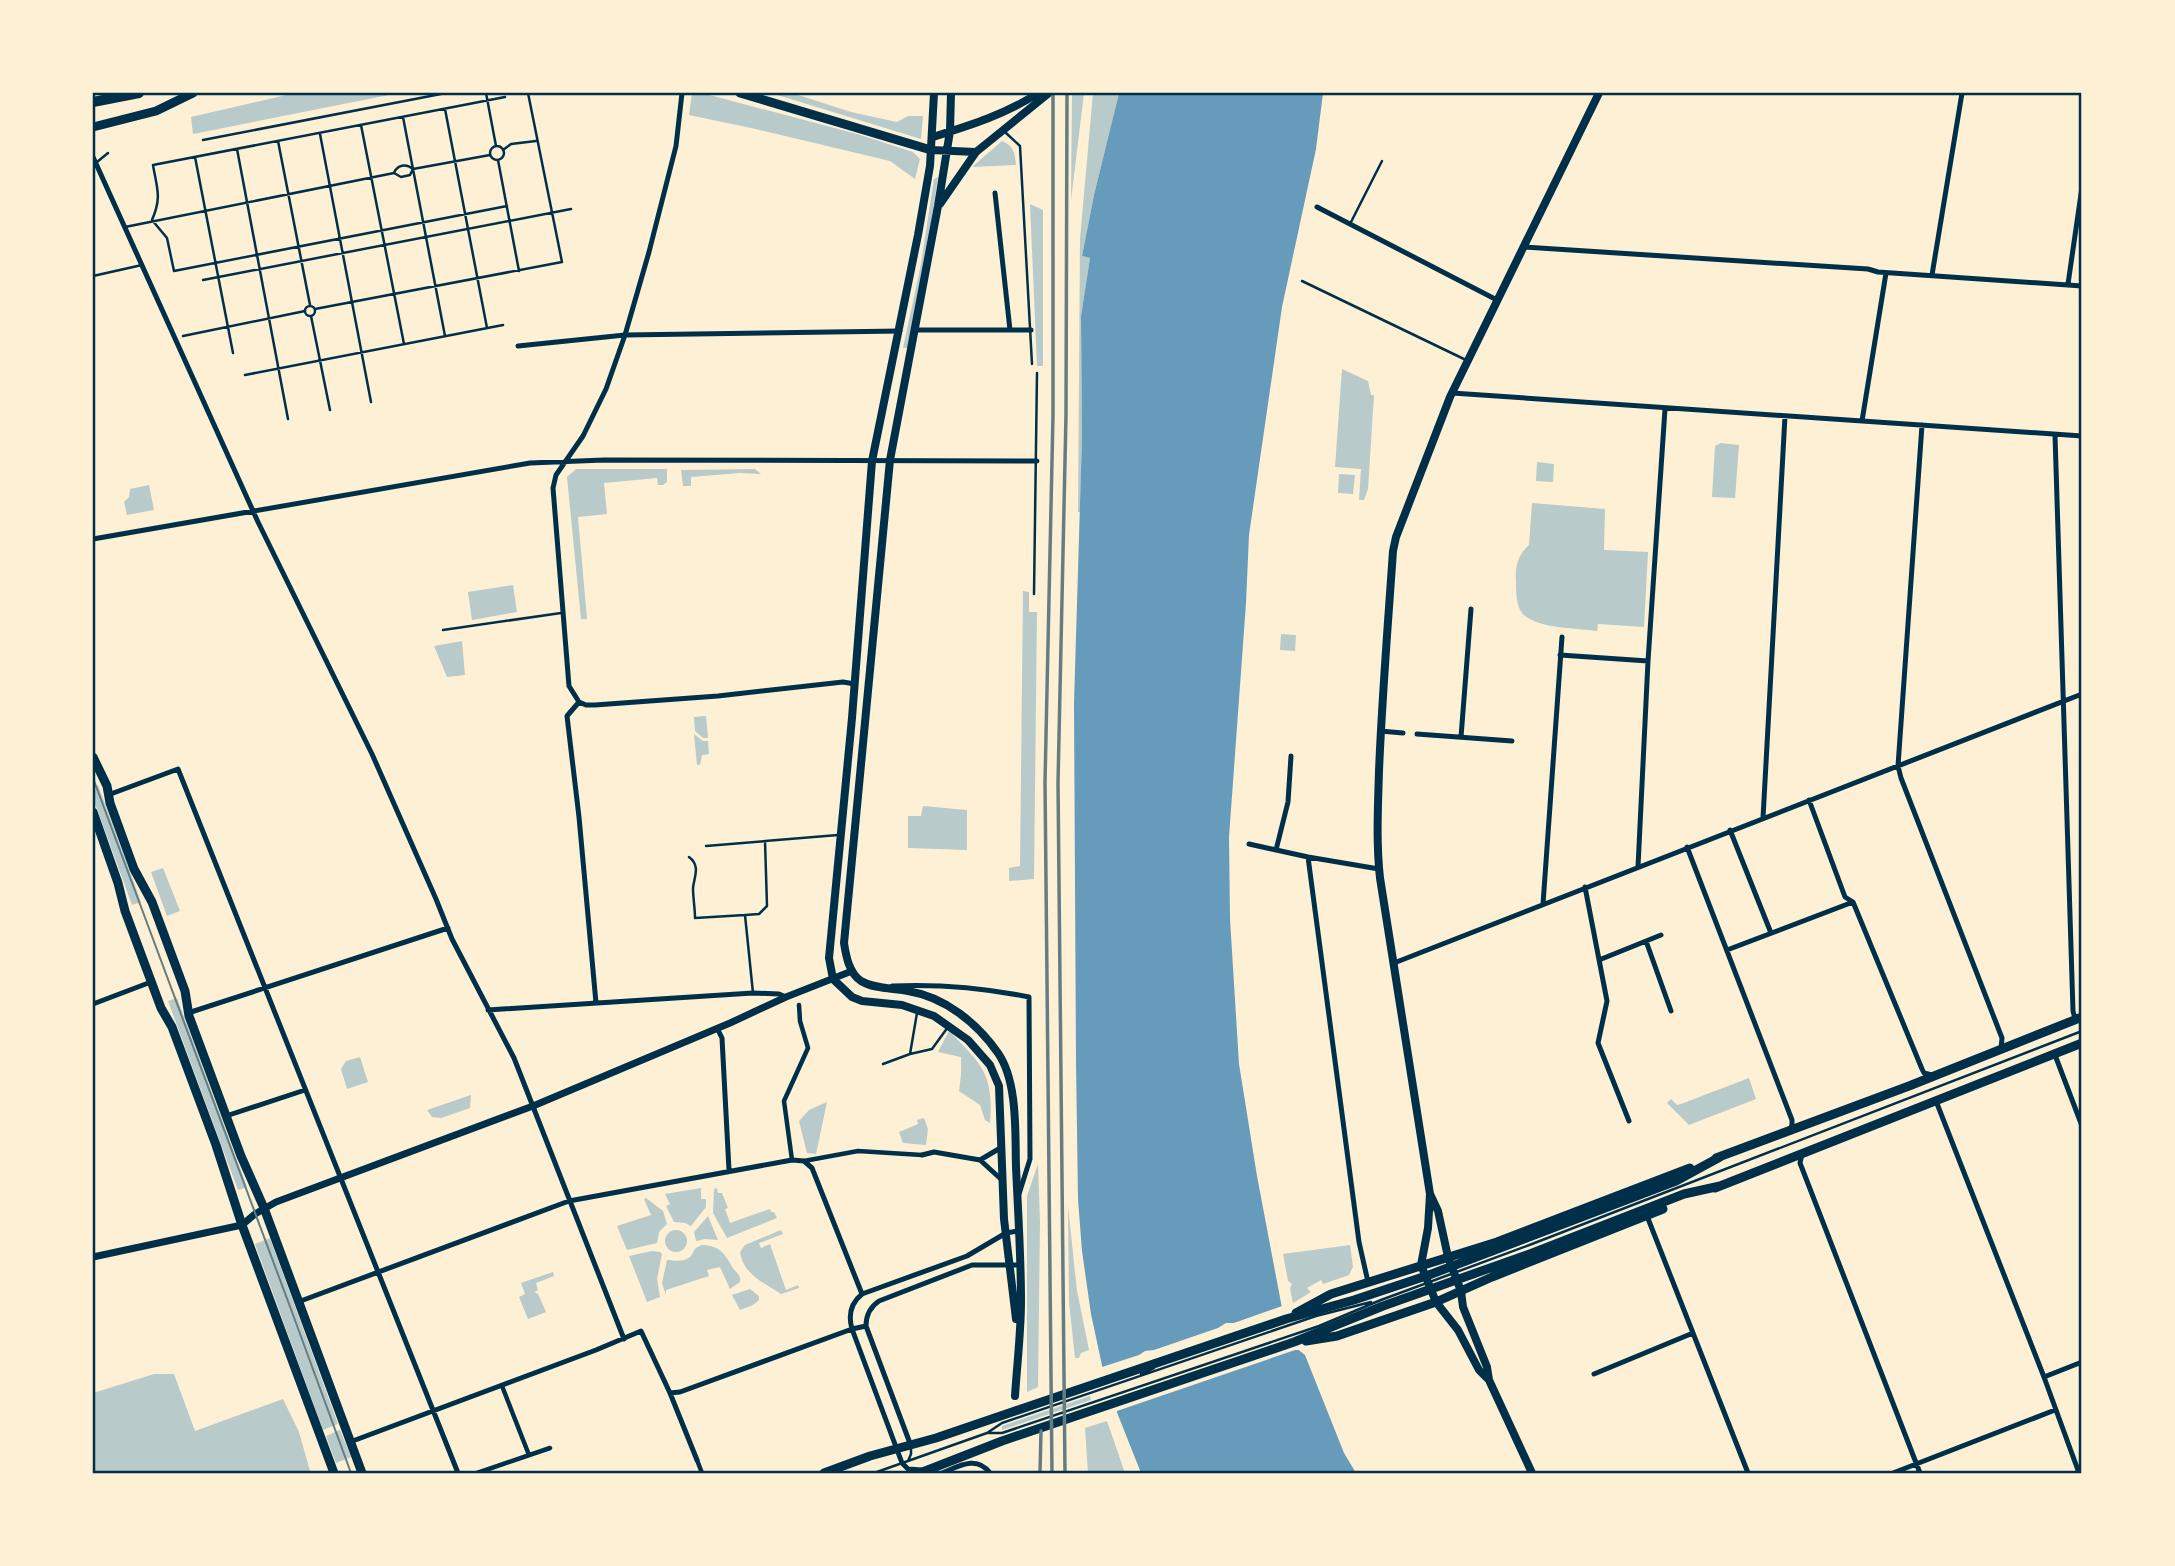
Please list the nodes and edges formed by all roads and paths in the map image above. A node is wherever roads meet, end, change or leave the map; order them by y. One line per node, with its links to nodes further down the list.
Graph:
1 (139, 93): 15 (highway)
2 (193, 93): 19 (main road)
3 (446, 93): 24 (lane)
4 (486, 93): 14 (lane)
5 (528, 93): 26 (lane)
6 (682, 93): 99 (street)
7 (740, 93): 30 (main road)
8 (934, 93): 23 (main road)
9 (951, 93): 21 (main road)
10 (1599, 93): 66 (main road)
11 (1962, 93): 75 (street)
12 (1043, 95): 20 (main road); 21 (main road)
13 (505, 97): 14 (lane)
14 (487, 100): 16 (lane); 27 (lane)
15 (93, 102)
16 (445, 108): 17 (lane); 38 (lane)
17 (403, 117): 18 (lane); 40 (lane)
18 (361, 125): 22 (lane); 42 (lane)
19 (93, 127)
20 (1002, 129): 32 (main road); 97 (lane)
21 (950, 131): 23 (main road); 31 (main road)
22 (320, 133): 25 (lane); 43 (lane)
23 (933, 136): 30 (main road)
24 (203, 140)
25 (278, 141): 28 (lane); 46 (lane)
26 (537, 141): 29 (lane); 53 (lane)
27 (496, 146): 29 (lane); 34 (lane)
28 (237, 149): 35 (lane); 47 (lane)
29 (503, 150): 37 (lane)
30 (931, 150): 31 (main road); 98 (main road)
31 (946, 150): 32 (main road); 49 (main road)
32 (976, 152): 49 (main road)
33 (108, 153): 36 (lane)
34 (490, 155): 37 (lane); 38 (lane)
35 (195, 157): 52 (lane); 55 (lane)
36 (94, 160): 59 (street)
37 (498, 160): 48 (lane)
38 (455, 161): 40 (lane); 54 (lane)
39 (1382, 161): 58 (lane)
40 (413, 169): 41 (lane); 41 (lane); 57 (lane)
41 (394, 173): 42 (lane)
42 (371, 178): 43 (lane); 61 (lane)
43 (330, 186): 46 (lane); 63 (lane)
44 (2082, 187): 81 (street)
45 (995, 193): 96 (street)
46 (289, 194): 47 (lane); 65 (lane)
47 (247, 202): 52 (lane); 68 (lane)
48 (507, 206): 54 (lane); 56 (lane)
49 (938, 206): 95 (main road)
50 (1317, 207): 58 (street)
51 (571, 209): 53 (lane)
52 (205, 210): 55 (lane); 70 (lane)
53 (552, 213): 56 (lane); 73 (lane)
54 (466, 214): 57 (lane); 60 (lane)
55 (152, 220): 59 (lane); 70 (lane)
56 (510, 221): 60 (lane); 73 (lane)
57 (423, 223): 61 (lane); 62 (lane)
58 (1350, 224): 85 (street)
59 (125, 227): 71 (street)
60 (468, 229): 62 (lane); 78 (lane)
61 (382, 231): 63 (lane); 64 (lane)
62 (426, 237): 64 (lane); 82 (lane)
63 (341, 239): 65 (lane); 67 (lane)
64 (384, 245): 67 (lane); 84 (lane)
65 (299, 247): 68 (lane); 69 (lane)
66 (1523, 247): 74 (street); 85 (main road)
67 (343, 253): 69 (lane); 86 (lane)
68 (257, 255): 70 (lane); 72 (lane)
69 (301, 261): 72 (lane); 87 (lane)
70 (216, 263): 77 (lane)
71 (142, 264): 76 (lane); 126 (street)
72 (259, 269): 77 (lane); 91 (lane)
73 (520, 271): 78 (lane)
74 (1886, 273): 75 (street); 118 (street)
75 (1932, 275): 81 (street)
76 (93, 276)
77 (219, 277): 79 (lane); 93 (lane)
78 (478, 278): 82 (lane); 94 (lane)
79 (203, 280)
80 (1303, 281): 107 (lane)
81 (2068, 284): 83 (street)
82 (435, 286): 84 (lane); 101 (lane)
83 (2082, 286)
84 (394, 294): 86 (lane); 102 (lane)
85 (1497, 300): 107 (main road)
86 (352, 302): 88 (lane); 104 (lane)
87 (310, 305): 88 (lane); 89 (lane)
88 (316, 309): 90 (lane)
89 (305, 312): 90 (lane); 91 (lane)
90 (312, 316): 106 (lane)
91 (269, 319): 93 (lane); 109 (lane)
92 (503, 325): 94 (lane)
93 (228, 327): 100 (lane); 105 (lane)
94 (487, 328): 101 (lane)
95 (915, 330): 96 (street); 122 (main road)
96 (1010, 330): 97 (street)
97 (1031, 330): 108 (lane)
98 (900, 331): 99 (street); 124 (main road)
99 (625, 335): 103 (street); 123 (street)
100 (183, 336)
101 (445, 336): 102 (lane)
102 (404, 344): 104 (lane)
103 (518, 346)
104 (362, 352): 106 (lane); 113 (lane)
105 (233, 353)
106 (320, 360): 109 (lane); 115 (lane)
107 (1466, 360): 112 (main road)
108 (1032, 365)
109 (279, 369): 111 (lane); 117 (lane)
110 (1037, 373): 125 (lane)
111 (245, 375)
112 (1452, 393): 114 (street); 139 (main road)
113 (371, 402)
114 (1665, 409): 116 (street); 134 (street)
115 (330, 410)
116 (1785, 416): 118 (street); 150 (street)
117 (288, 419)
118 (1862, 421): 119 (street)
119 (1922, 425): 120 (street); 146 (street)
120 (2055, 435): 121 (street); 137 (street)
121 (2082, 436)
122 (890, 460): 124 (street); 125 (street); 174 (main road)
123 (565, 461): 124 (street); 126 (street); 130 (street)
124 (872, 461): 135 (main road)
125 (1037, 461): 128 (lane)
126 (253, 510): 127 (street); 167 (street)
127 (93, 539)
128 (1034, 594)
129 (1471, 609): 142 (street)
130 (564, 613): 131 (lane); 138 (street)
131 (443, 630)
132 (1562, 638): 133 (street)
133 (1560, 655): 134 (street); 165 (street)
134 (1648, 661): 161 (street)
135 (855, 684): 138 (street); 153 (main road)
136 (2082, 694): 137 (street)
137 (2063, 701): 146 (street); 188 (street)
138 (579, 702): 181 (street)
139 (1380, 731): 140 (street); 162 (main road)
140 (1403, 733)
141 (1418, 734): 142 (street)
142 (1461, 737): 143 (street)
143 (1512, 741)
144 (1292, 756): 158 (street)
145 (93, 757): 147 (main road)
146 (1898, 766): 148 (street); 193 (street)
147 (108, 795): 178 (street); 187 (main road)
148 (1809, 800): 150 (street); 164 (street)
149 (93, 812): 152 (main road)
150 (1763, 818): 151 (street)
151 (1730, 830): 157 (street); 168 (street)
152 (96, 833): 176 (main road)
153 (840, 835): 154 (lane); 175 (main road)
154 (765, 841): 156 (lane); 166 (lane)
155 (1249, 844): 158 (street)
156 (706, 846)
157 (1687, 847): 161 (street); 171 (street)
158 (1276, 850): 159 (street)
159 (1308, 857): 162 (street); 231 (street)
160 (689, 858): 166 (lane)
161 (1638, 867): 163 (street)
162 (1379, 869): 173 (main road)
163 (1585, 887): 165 (street); 172 (street)
164 (1853, 902): 168 (street); 197 (street)
165 (1543, 904): 173 (street)
166 (745, 915): 179 (lane)
167 (448, 928): 178 (street); 184 (street)
168 (1771, 933): 171 (street)
169 (1661, 935): 170 (street)
170 (1646, 941): 172 (street); 186 (street)
171 (1727, 950): 204 (street)
172 (1599, 960): 202 (street)
173 (1394, 963): 217 (main road)
174 (852, 971): 175 (street); 177 (main road)
175 (832, 979): 180 (street); 185 (main road)
176 (151, 982): 182 (street); 222 (main road)
177 (879, 987): 218 (main road); 218 (street)
178 (266, 989): 187 (street); 198 (street)
179 (753, 993): 180 (street); 181 (street)
180 (786, 997): 190 (street)
181 (596, 1003): 184 (street)
182 (93, 1004)
183 (799, 1004): 209 (street)
184 (488, 1010): 200 (street)
185 (918, 1010): 189 (main road); 194 (lane)
186 (1671, 1011)
187 (188, 1013): 201 (main road)
188 (2082, 1017): 193 (main road)
189 (948, 1026): 194 (lane); 205 (main road)
190 (717, 1028): 200 (street); 212 (street)
191 (2082, 1031): 216 (lane)
192 (2082, 1043): 195 (main road)
193 (2001, 1050): 197 (main road)
194 (911, 1054): 196 (lane)
195 (2055, 1055): 199 (main road); 203 (street)
196 (883, 1064)
197 (1935, 1075): 204 (main road)
198 (305, 1090): 201 (street); 213 (street)
199 (1936, 1101): 206 (main road); 247 (street)
200 (533, 1106): 213 (street); 219 (street)
201 (226, 1116): 220 (main road)
202 (1629, 1121)
203 (2082, 1126)
204 (1790, 1130): 208 (main road)
205 (1002, 1147): 210 (street); 214 (main road)
206 (1802, 1154): 215 (main road); 265 (street)
207 (922, 1155): 210 (street); 211 (street)
208 (1720, 1157): 216 (main road); 226 (main road)
209 (792, 1160): 211 (street); 212 (street)
210 (980, 1160): 214 (street)
211 (804, 1161): 233 (street)
212 (729, 1170): 219 (street)
213 (342, 1177): 220 (street); 230 (street)
214 (1002, 1180): 224 (main road)
215 (1720, 1186): 216 (main road); 221 (main road)
216 (1679, 1187): 234 (lane); 237 (main road); 243 (main road)
217 (1430, 1194): 226 (main road); 229 (main road)
218 (1018, 1197): 223 (main road)
219 (569, 1201): 230 (street); 242 (street)
220 (264, 1208): 222 (street); 235 (main road)
221 (1647, 1216): 232 (main road); 241 (street)
222 (242, 1225): 225 (street); 267 (main road)
223 (1018, 1231): 224 (street); 228 (main road)
224 (1006, 1233): 227 (main road); 233 (street)
225 (93, 1257)
226 (1448, 1257): 229 (main road); 232 (main road)
227 (1010, 1265): 228 (street); 238 (street); 240 (main road)
228 (1020, 1265): 240 (main road)
229 (1421, 1265): 231 (main road); 236 (main road)
230 (379, 1272): 235 (street); 254 (street)
231 (1368, 1282): 237 (main road)
232 (1461, 1291): 236 (main road); 248 (main road)
233 (862, 1294): 239 (street)
234 (1381, 1300): 237 (lane); 257 (lane)
235 (298, 1302): 258 (main road)
236 (1436, 1303): 243 (main road); 248 (main road)
237 (1287, 1322): 244 (main road); 249 (lane)
238 (866, 1326): 239 (street); 259 (street)
239 (852, 1329): 251 (street); 261 (street)
240 (1018, 1333): 252 (main road)
241 (1693, 1333): 246 (street); 277 (street)
242 (624, 1339): 250 (street); 251 (street)
243 (1294, 1342): 257 (main road)
244 (1195, 1350): 249 (lane); 255 (main road)
245 (2082, 1362): 247 (street)
246 (1594, 1374)
247 (2044, 1377): 253 (street)
248 (1489, 1380): 276 (main road)
249 (1126, 1381): 255 (lane)
250 (502, 1386): 254 (street); 262 (street)
251 (670, 1392): 263 (street)
252 (1015, 1396)
253 (2055, 1410): 265 (street); 280 (street)
254 (434, 1411): 258 (street); 269 (street)
255 (1002, 1419): 256 (lane); 259 (main road)
256 (987, 1433): 257 (lane); 264 (lane)
257 (1002, 1437): 266 (main road)
258 (350, 1442): 268 (main road)
259 (911, 1446): 261 (main road); 264 (lane)
260 (550, 1448): 262 (street)
261 (896, 1448): 264 (street); 272 (main road)
262 (529, 1455): 270 (street)
263 (697, 1460): 271 (street)
264 (905, 1462): 266 (street); 273 (lane)
265 (1917, 1464): 278 (street); 279 (street)
266 (924, 1472)
267 (334, 1473)
268 (362, 1473)
269 (458, 1473)
270 (477, 1473)
271 (702, 1473)
272 (824, 1473)
273 (874, 1473)
274 (942, 1473): 275 (street)
275 (990, 1473)
276 (1532, 1473)
277 (1748, 1473)
278 (1893, 1473)
279 (1920, 1473)
280 (2079, 1473)

